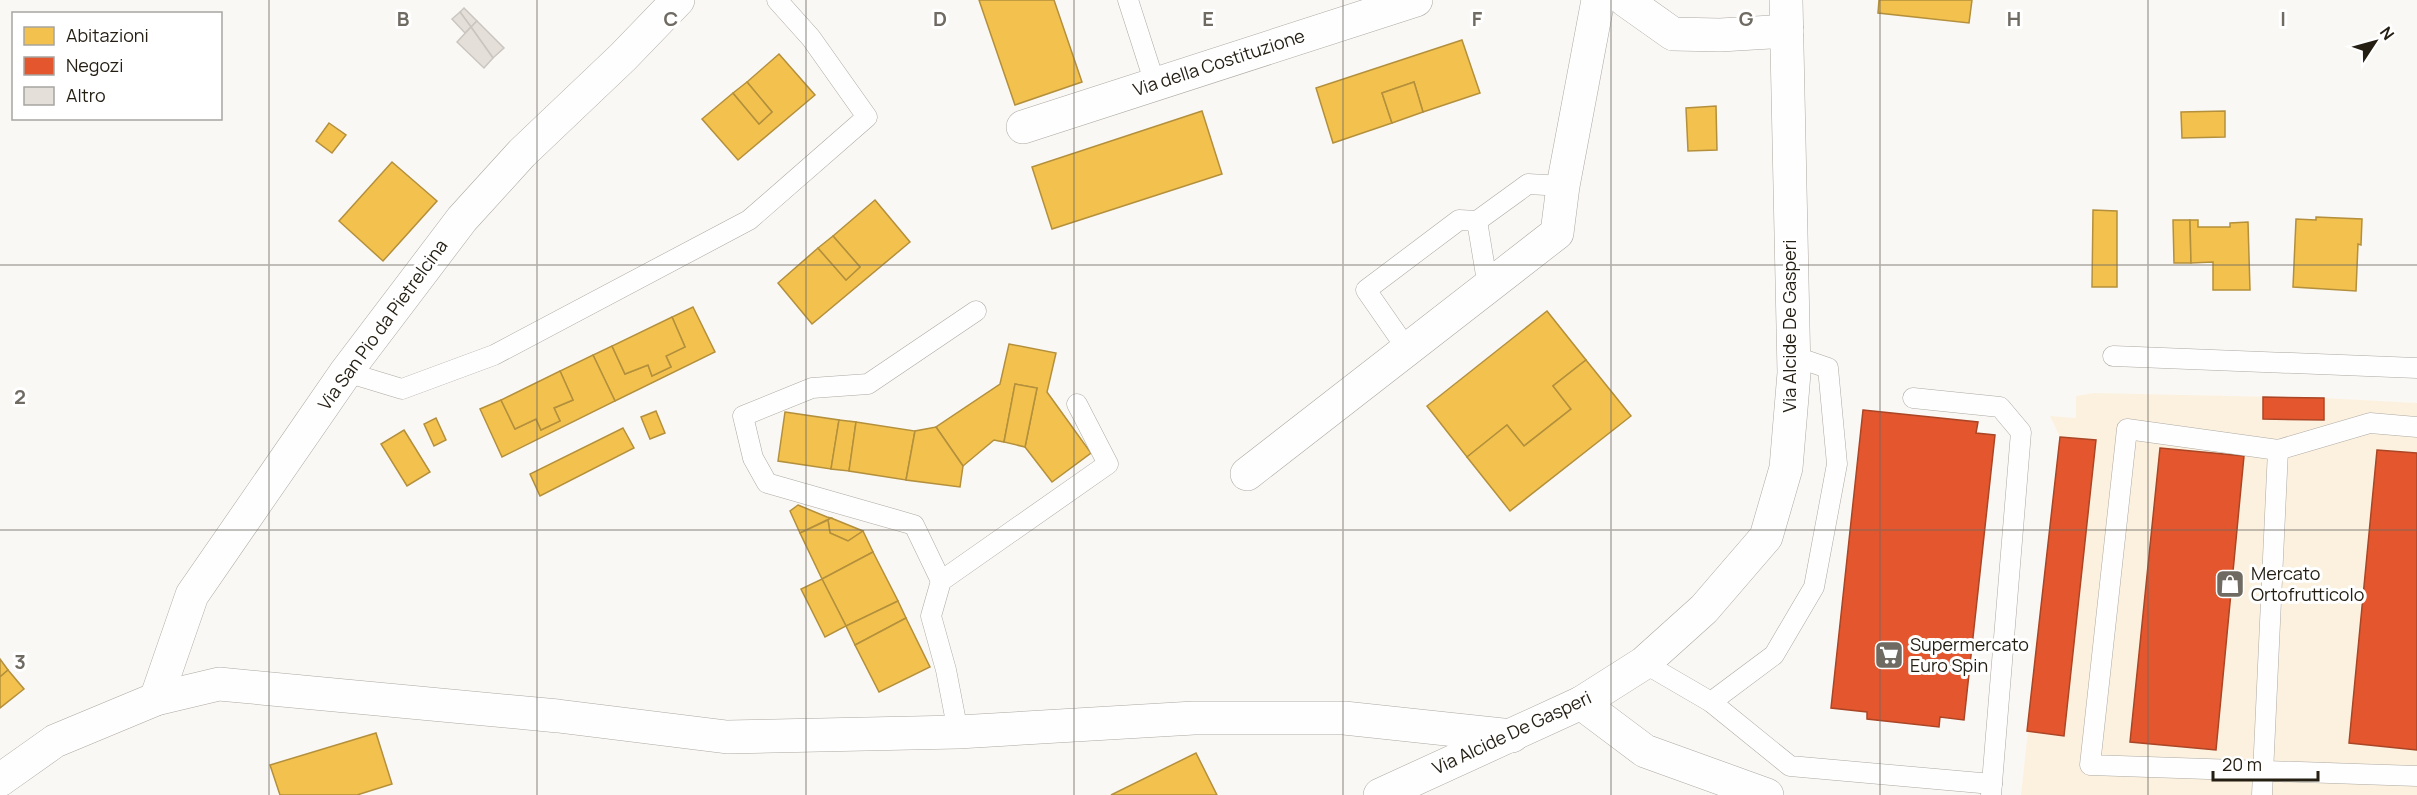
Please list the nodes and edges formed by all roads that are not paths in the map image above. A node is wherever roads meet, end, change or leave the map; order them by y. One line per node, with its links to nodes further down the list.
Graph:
1 (678, 0): 18 (street, Via San Pio da Pietrelcina)
2 (777, 0): 18 (lane)
3 (1128, 0): 8 (lane)
4 (1416, 0): 8 (street, Via della Costituzione)
5 (1598, 0): 10 (street)
6 (1625, 0): 7 (street)
7 (1786, 15): 15 (street, Via Alcide De Gasperi)
8 (1155, 84): 9 (street, Via della Costituzione)
9 (1023, 127)
10 (1563, 186): 11 (lane); 12 (street)
11 (1477, 221): 12 (lane); 14 (lane)
12 (1488, 287): 14 (street)
13 (976, 311): 24 (lane)
14 (1407, 349): 23 (street)
15 (1793, 356): 25 (street, Via Alcide De Gasperi); 27 (lane)
16 (2113, 356): 17 (lane)
17 (2417, 368)
18 (346, 372): 26 (street, Via San Pio da Pietrelcina)
19 (1913, 398): 34 (lane)
20 (1077, 404): 24 (lane)
21 (2417, 427): 22 (lane)
22 (2278, 450): 31 (lane); 31 (lane)
23 (1247, 474)
24 (941, 581): 29 (lane)
25 (1644, 663): 27 (lane); 28 (street, Via Alcide De Gasperi)
26 (156, 699): 29 (street); 33 (street)
27 (1711, 702): 34 (lane)
28 (1581, 703): 30 (street, Via Alcide De Gasperi); 36 (street)
29 (958, 732): 30 (street)
30 (1512, 736): 35 (street, Via Alcide De Gasperi)
31 (2263, 771): 32 (lane); 37 (lane)
32 (2417, 776)
33 (0, 780)
34 (1992, 790)
35 (1380, 795)
36 (1767, 795)
37 (2262, 795)

